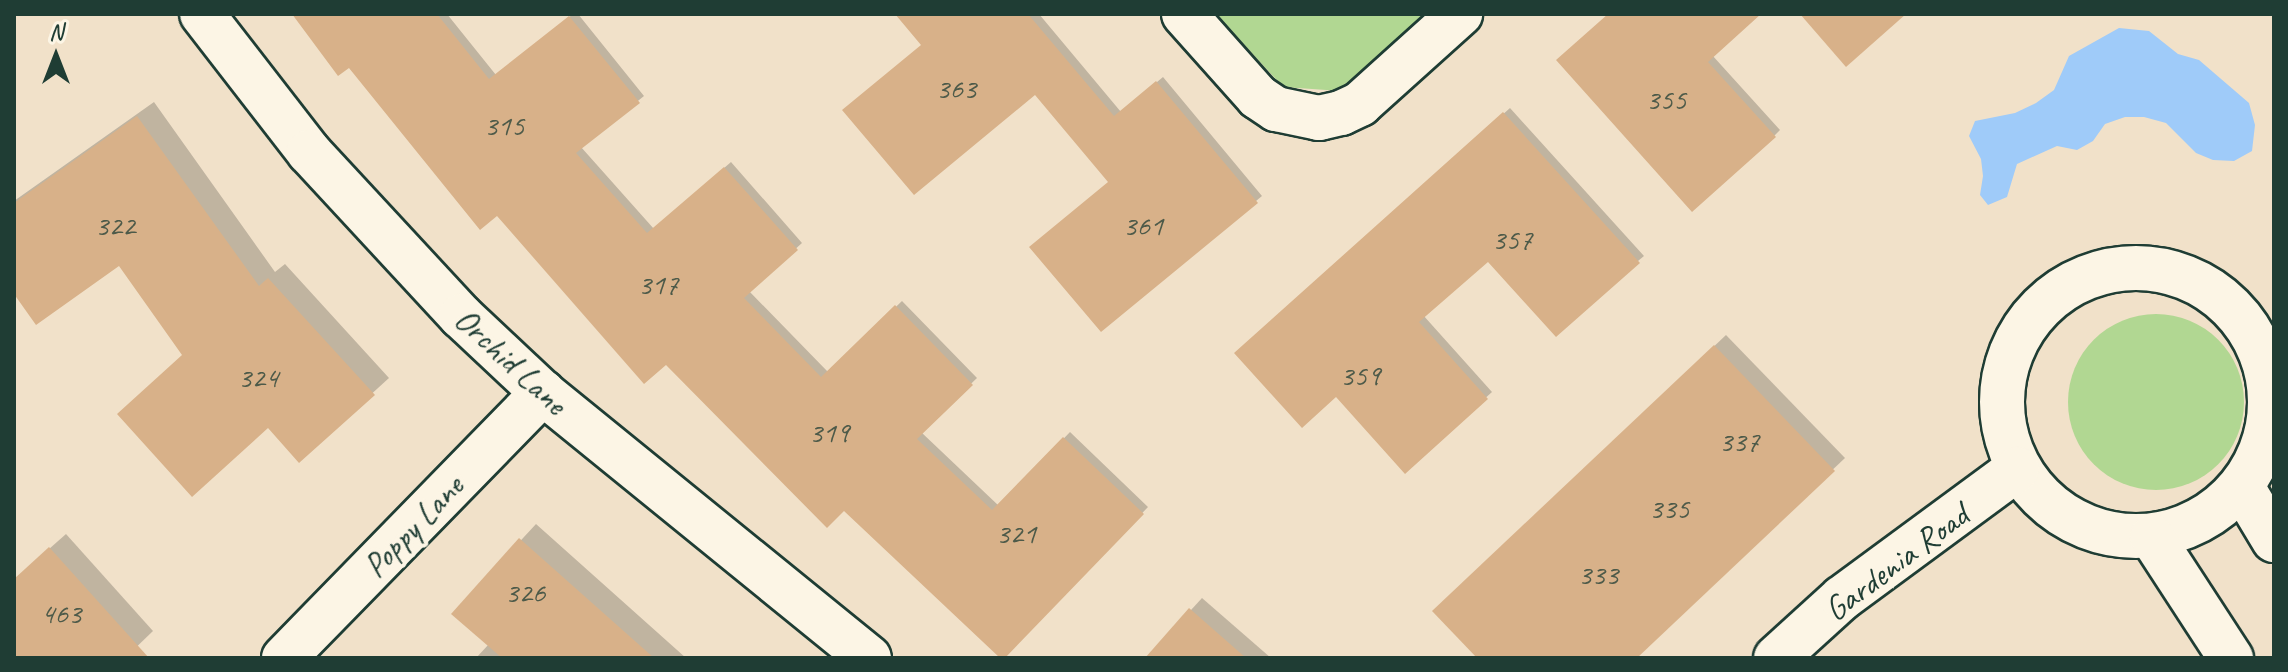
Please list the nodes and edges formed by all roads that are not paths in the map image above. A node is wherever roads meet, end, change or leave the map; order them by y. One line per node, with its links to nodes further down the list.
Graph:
1 (202, 14): 5 (street, Orchid Lane)
2 (1184, 14): 3 (street)
3 (1460, 14)
4 (2264, 331): 6 (street); 7 (street)
5 (543, 393): 10 (street, Poppy Lane); 11 (street, Orchid Lane)
6 (2017, 469): 8 (street); 12 (street, Gardenia Road)
7 (2242, 487): 8 (street); 9 (street)
8 (2152, 537): 13 (street)
9 (2274, 540)
10 (284, 658)
11 (869, 658)
12 (1776, 658)
13 (2231, 658)

